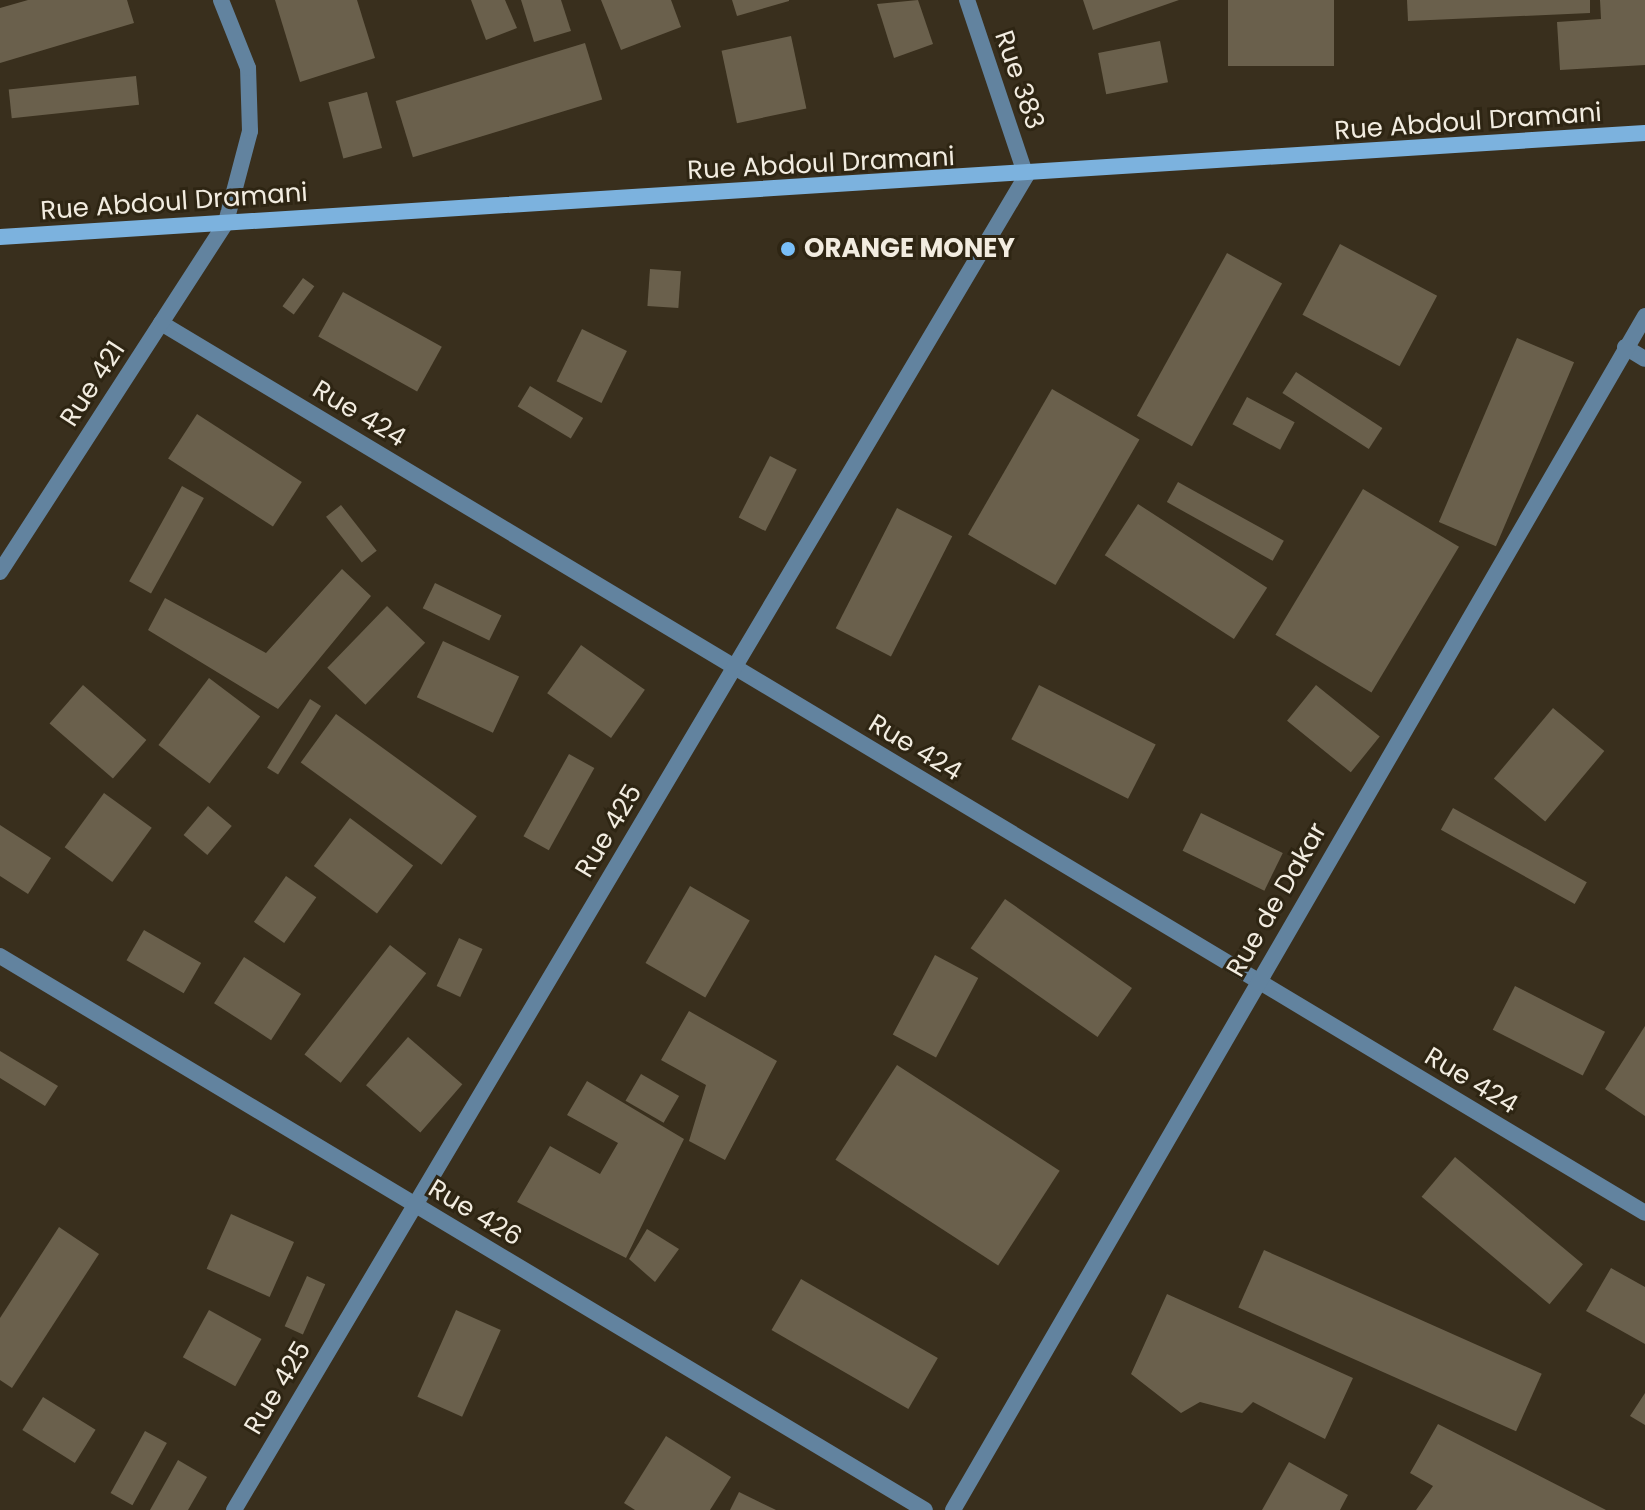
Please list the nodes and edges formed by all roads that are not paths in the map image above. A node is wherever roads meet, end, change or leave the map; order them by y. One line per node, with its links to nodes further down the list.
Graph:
1 (221, 0): 5 (street, Rue 421)
2 (967, 0): 4 (street, Rue 383)
3 (1645, 133): 4 (main road, Rue Abdoul Dramani)
4 (1026, 176): 5 (main road, Rue Abdoul Dramani); 12 (street, Rue 425)
5 (226, 222): 6 (main road, Rue Abdoul Dramani); 8 (street, Rue 421)
6 (0, 237)
7 (1645, 316): 9 (street, Rue de Dakar)
8 (161, 323): 11 (street, Rue 421); 12 (street, Rue 424)
9 (1625, 347): 10 (street); 14 (street, Rue de Dakar)
10 (1645, 359)
11 (0, 572)
12 (735, 667): 14 (street, Rue 424); 15 (street, Rue 425)
13 (0, 956): 15 (street, Rue 426)
14 (1258, 981): 16 (street, Rue 424); 19 (street, Rue de Dakar)
15 (415, 1205): 17 (street, Rue 425); 18 (street, Rue 426)
16 (1645, 1213)
17 (234, 1510)
18 (925, 1510)
19 (953, 1510)

